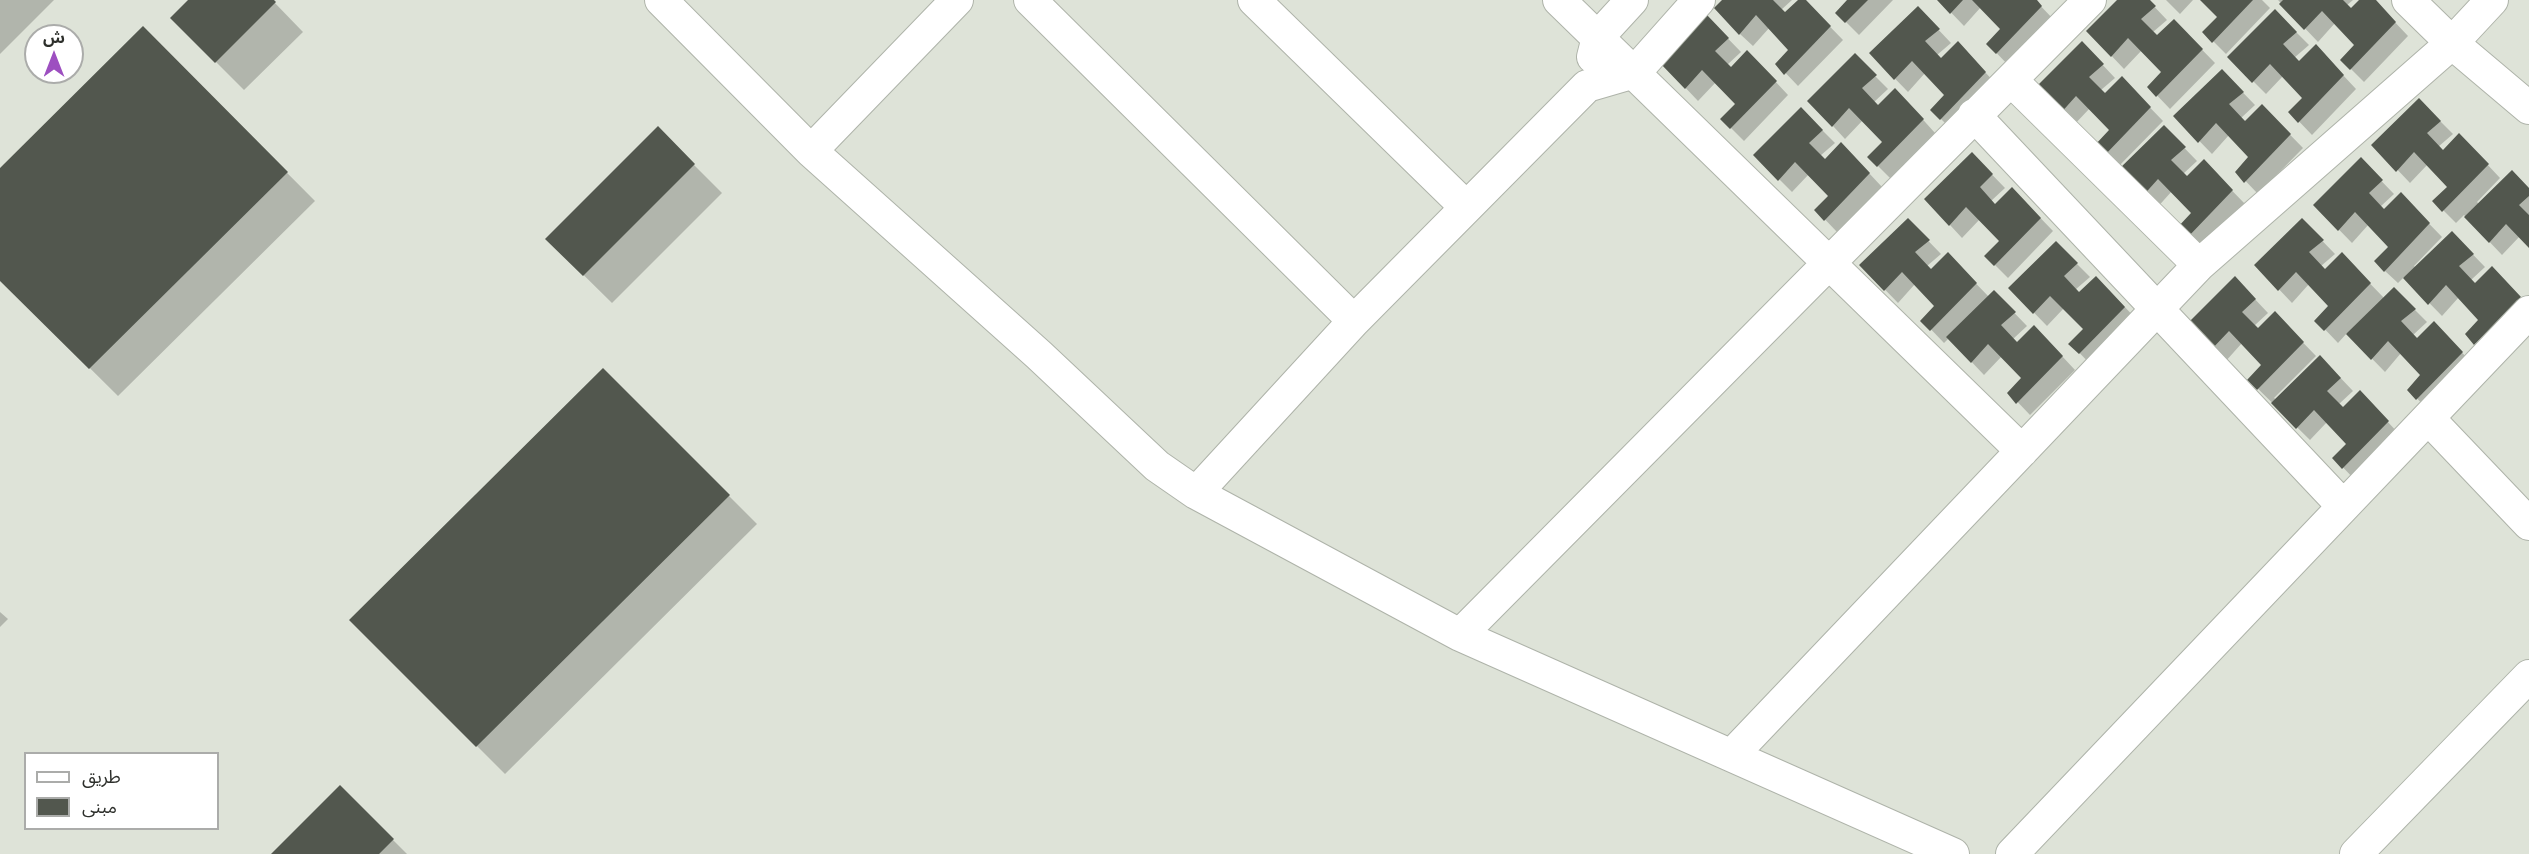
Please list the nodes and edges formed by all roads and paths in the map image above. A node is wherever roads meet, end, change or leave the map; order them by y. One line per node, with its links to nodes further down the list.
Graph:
1 (661, 0): 18 (street)
2 (957, 0): 18 (street)
3 (1030, 0): 24 (street)
4 (1254, 0): 19 (street)
5 (1559, 0): 11 (street)
6 (1632, 0): 11 (street)
7 (1699, 0): 13 (street)
8 (2090, 0): 14 (street)
9 (2408, 0): 12 (street)
10 (2492, 0): 12 (street)
11 (1598, 37): 13 (street); 15 (street)
12 (2452, 43): 16 (street); 21 (street)
13 (1635, 72): 15 (street); 20 (street)
14 (2012, 81): 17 (street); 21 (street)
15 (1587, 86): 19 (street)
16 (2529, 108)
17 (1974, 116): 20 (street); 22 (street)
18 (811, 151): 27 (street)
19 (1466, 207): 24 (street)
20 (1829, 261): 26 (street); 30 (street)
21 (2199, 265): 22 (street)
22 (2158, 308): 26 (street); 28 (street)
23 (2529, 312): 25 (street)
24 (1354, 321): 27 (street)
25 (2428, 418): 28 (street); 29 (street)
26 (2022, 451): 32 (street)
27 (1196, 493): 30 (street)
28 (2343, 506): 34 (street)
29 (2529, 525)
30 (1460, 635): 32 (street)
31 (2529, 676): 35 (street)
32 (1732, 756): 33 (street)
33 (1953, 854)
34 (2012, 854)
35 (2356, 854)

